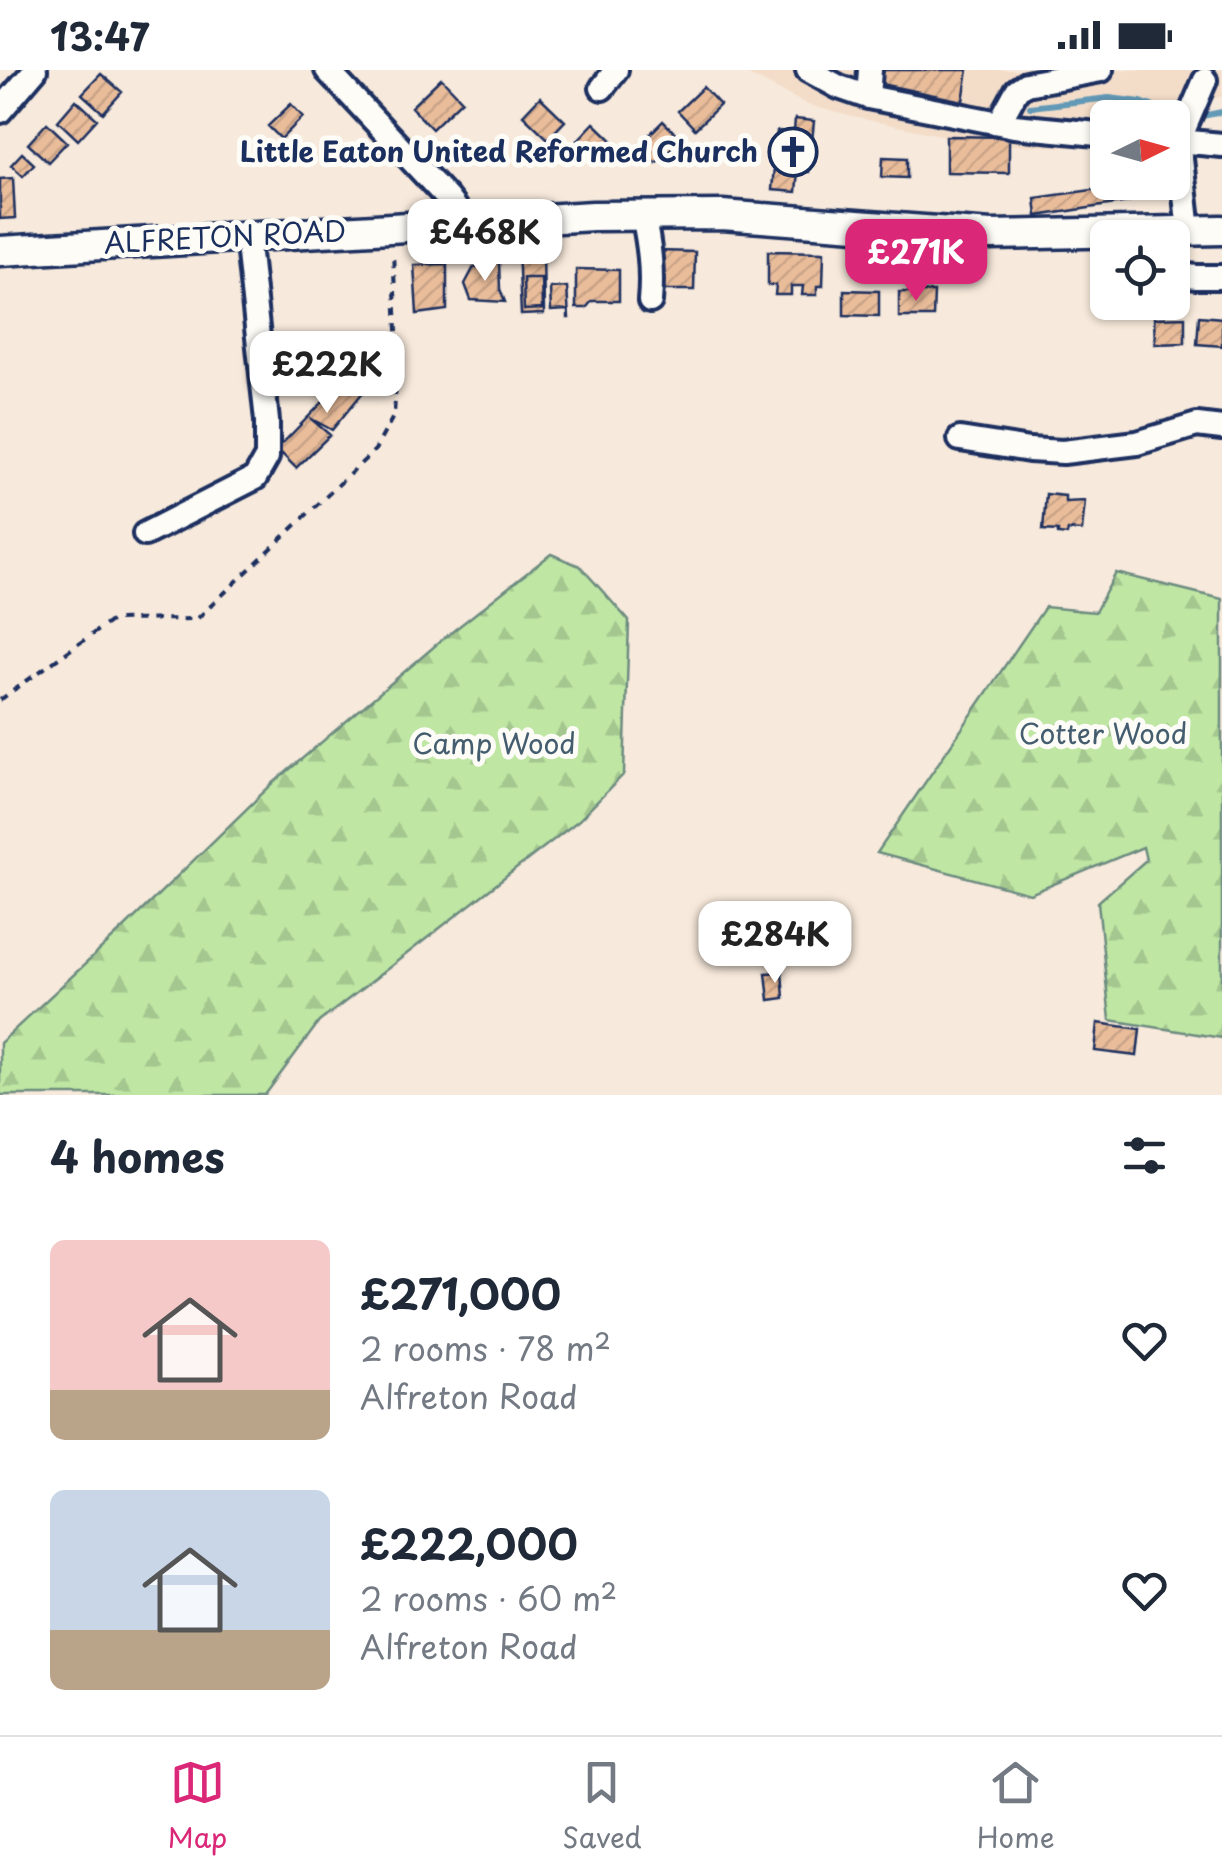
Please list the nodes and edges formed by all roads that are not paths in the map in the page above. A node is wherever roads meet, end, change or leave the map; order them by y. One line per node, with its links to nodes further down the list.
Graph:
1 (35, 70): 8 (street)
2 (808, 70): 7 (street)
3 (870, 70): 7 (street)
4 (1101, 70): 10 (street)
5 (334, 72): 15 (street)
6 (1201, 89): 9 (street)
7 (868, 97): 10 (street)
8 (0, 111)
9 (1190, 111)
10 (999, 123): 11 (street)
11 (1090, 133)
12 (1190, 138): 13 (street)
13 (1222, 145)
14 (643, 214): 15 (main road, ALFRETON ROAD); 19 (main road, ALFRETON ROAD); 23 (street)
15 (466, 223): 17 (main road, ALFRETON ROAD)
16 (1222, 230): 18 (main road, ALFRETON ROAD)
17 (246, 235): 20 (main road, ALFRETON ROAD); 26 (street)
18 (1190, 236)
19 (1090, 237)
20 (0, 251)
21 (1190, 277): 22 (street)
22 (1222, 277)
23 (650, 300)
24 (1222, 428): 25 (street)
25 (960, 439)
26 (146, 534)

